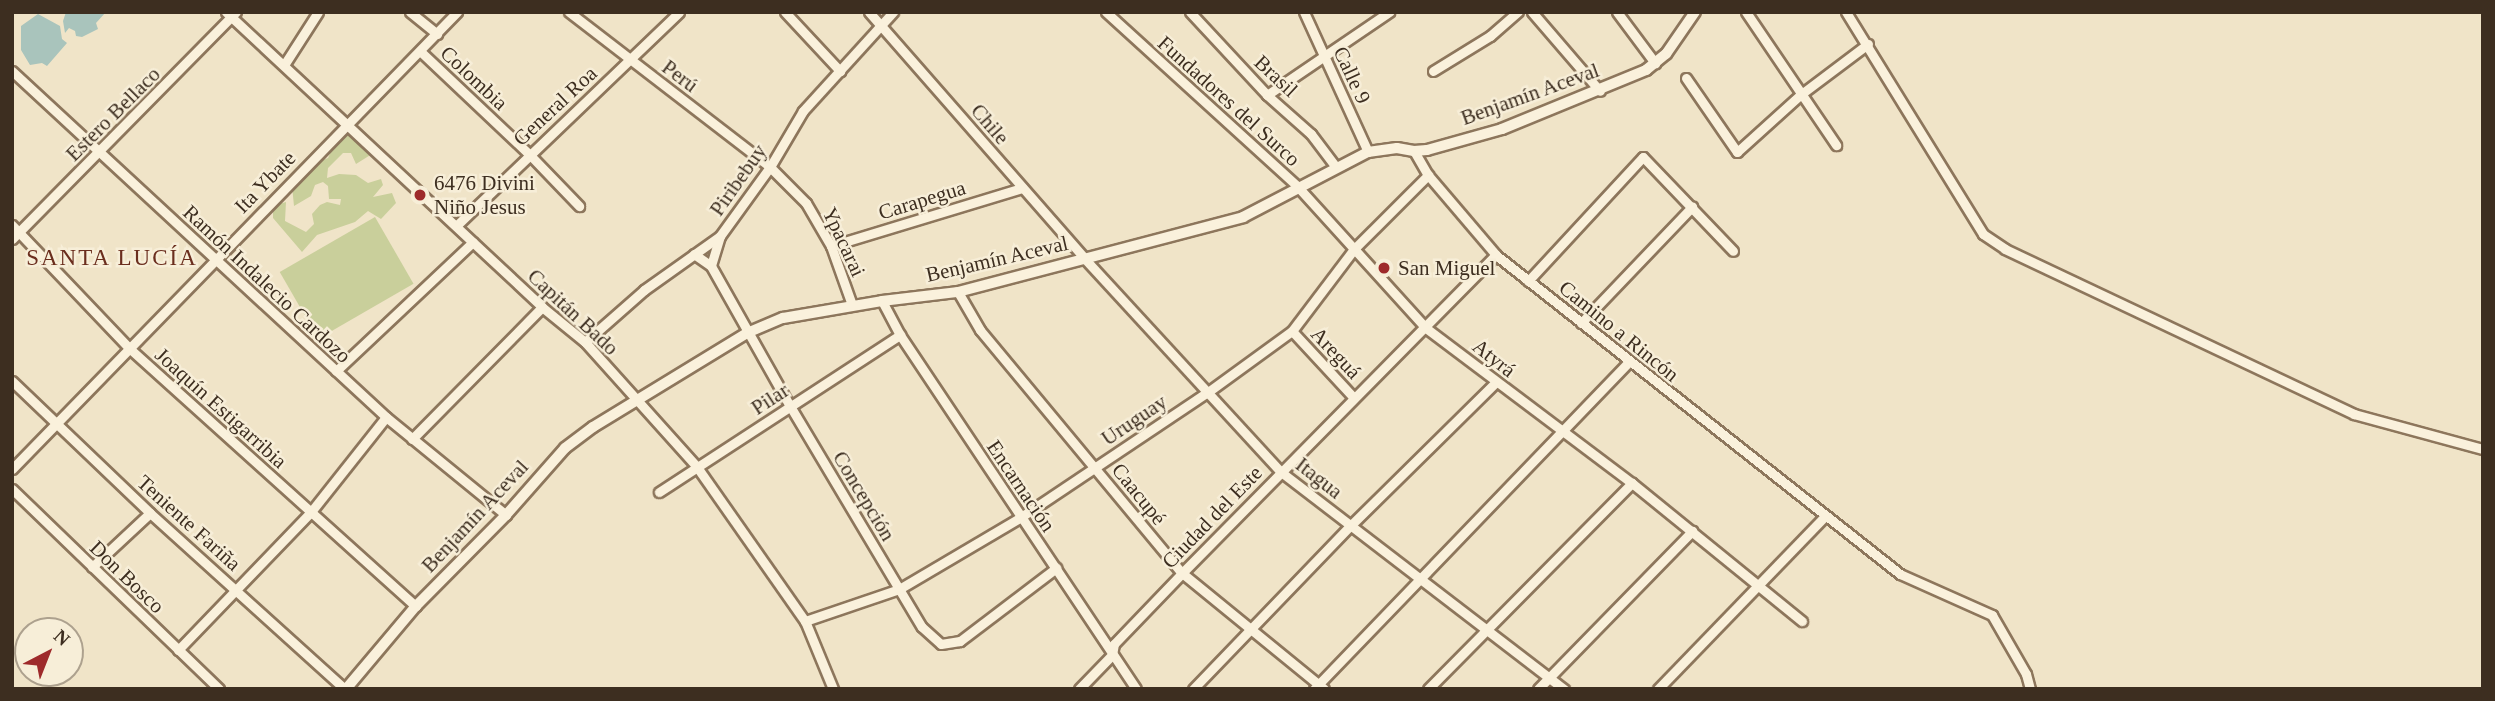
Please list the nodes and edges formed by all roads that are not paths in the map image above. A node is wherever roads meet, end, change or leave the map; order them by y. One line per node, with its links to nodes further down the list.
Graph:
1 (318, 12): 27 (street)
2 (410, 12): 21 (street, Colombia)
3 (457, 12): 21 (street, Ita Ybate)
4 (569, 12): 25 (street, Perú)
5 (679, 12): 25 (street, General Roa)
6 (785, 12): 29 (street)
7 (869, 12): 20 (street, Chile)
8 (893, 12): 20 (street, Piribebuy)
9 (1106, 12): 44 (street, Fundadores del Surco)
10 (1190, 12): 33 (street, Brasil)
11 (1304, 12): 24 (street, Calle 9)
12 (1389, 12): 24 (street)
13 (1518, 12): 30 (street)
14 (1532, 12): 32 (street)
15 (1617, 12): 26 (street)
16 (1695, 12): 26 (street, Benjamín Aceval)
17 (1746, 12): 34 (street)
18 (1846, 12): 22 (street)
19 (231, 14): 27 (street, Capitán Bado); 39 (street, Estero Bellaco)
20 (881, 25): 29 (street, Piribebuy); 45 (street, Chile)
21 (436, 34): 23 (street, Ita Ybate)
22 (1868, 44): 34 (street); 84 (street)
23 (420, 51): 35 (street, Ita Ybate); 40 (street, Colombia)
24 (1324, 56): 33 (street); 38 (street, Calle 9)
25 (630, 60): 40 (street, General Roa); 41 (street, Perú)
26 (1655, 63): 32 (street, Benjamín Aceval)
27 (284, 65): 35 (street, Capitán Bado)
28 (12, 71): 39 (street, Ramón Indalecio Cardozo)
29 (840, 71): 41 (street, Piribebuy)
30 (1433, 71)
31 (1686, 78): 34 (street)
32 (1600, 91): 37 (street, Benjamín Aceval)
33 (1267, 95): 42 (street, Brasil)
34 (1800, 95): 36 (street)
35 (346, 124): 48 (street, Capitán Bado); 58 (street, Ita Ybate)
36 (1836, 145)
37 (1415, 151): 38 (street, Benjamín Aceval); 43 (street, Camino a Rincón)
38 (1368, 152): 42 (street, Benjamín Aceval)
39 (100, 153): 49 (street, Estero Bellaco); 58 (street, Ramón Indalecio Cardozo)
40 (530, 155): 46 (street, Colombia); 48 (street, General Roa)
41 (770, 167): 50 (street, Piribebuy); 52 (street, Ypacarai)
42 (1336, 167): 44 (street, Benjamín Aceval)
43 (1428, 175): 53 (street, Uruguay); 56 (street, Camino a Rincón)
44 (1298, 187): 53 (street, Atyrá); 57 (street, Benjamín Aceval)
45 (1023, 188): 52 (street, Carapegua); 57 (street, Chile)
46 (579, 206)
47 (1692, 207): 54 (street); 60 (street); 65 (street)
48 (456, 226): 51 (street, Capitán Bado)
49 (14, 232): 71 (street, Joaquín Estigarribia)
50 (720, 236): 55 (street, Piribebuy); 59 (street)
51 (473, 242): 64 (street, Capitán Bado); 73 (street)
52 (831, 246): 63 (street, Ypacarai)
53 (1354, 249): 66 (street, Atyrá); 67 (street, Uruguay)
54 (1734, 251)
55 (694, 254): 59 (street); 70 (street, Piribebuy)
56 (1496, 255): 60 (street, Camino a Rincón); 66 (street, Ciudad del Este)
57 (1085, 259): 61 (street, Benjamín Aceval); 76 (street, Itagua)
58 (215, 260): 71 (street, Ita Ybate); 73 (street, Ramón Indalecio Cardozo)
59 (711, 266): 68 (street, Concepción)
60 (1528, 281): 65 (street, Camino a Rincón)
61 (958, 292): 62 (street, Benjamín Aceval); 86 (street, Caacupé)
62 (882, 301): 63 (street, Benjamín Aceval); 69 (street, Encarnación)
63 (852, 305): 68 (street, Benjamín Aceval)
64 (542, 307): 70 (street, Capitán Bado); 83 (street)
65 (1581, 323): 72 (street, Camino a Rincón)
66 (1424, 326): 75 (street, Atyrá); 77 (street, Ciudad del Este)
67 (1292, 331): 76 (street, Uruguay); 77 (street, Areguá)
68 (747, 332): 78 (street, Benjamín Aceval); 79 (street, Concepción)
69 (900, 335): 79 (street, Pilar); 96 (street, Encarnación)
70 (585, 342): 78 (street, Capitán Bado)
71 (129, 348): 81 (street, Ita Ybate); 93 (street, Joaquín Estigarribia)
72 (1629, 362): 82 (street); 95 (street, Camino a Rincón)
73 (336, 371): 80 (street, Ramón Indalecio Cardozo)
74 (12, 381): 81 (street, Teniente Fariña)
75 (1496, 382): 82 (street, Atyrá); 97 (street)
76 (1208, 392): 86 (street, Uruguay); 88 (street, Itagua)
77 (1354, 398): 88 (street, Ciudad del Este)
78 (636, 400): 85 (street, Capitán Bado); 94 (street, Benjamín Aceval)
79 (790, 406): 85 (street, Pilar); 104 (street, Concepción)
80 (386, 417): 83 (street, Ramón Indalecio Cardozo); 93 (street)
81 (56, 424): 87 (street, Ita Ybate); 92 (street, Teniente Fariña)
82 (1561, 432): 89 (street, Atyrá); 102 (street)
83 (412, 439): 94 (street, Ramón Indalecio Cardozo)
84 (2483, 449)
85 (697, 467): 91 (street, Pilar); 107 (street, Capitán Bado)
86 (1095, 468): 96 (street, Uruguay); 101 (street, Caacupé)
87 (12, 469)
88 (1281, 472): 97 (street, Itagua); 101 (street, Ciudad del Este)
89 (1632, 483): 98 (street, Atyrá); 110 (street)
90 (12, 489): 99 (street, Don Bosco)
91 (659, 492)
92 (150, 513): 99 (street); 105 (street, Teniente Fariña)
93 (310, 513): 105 (street); 106 (street, Joaquín Estigarribia)
94 (506, 515): 106 (street, Benjamín Aceval)
95 (1825, 516): 103 (street); 125 (street, Camino a Rincón)
96 (1021, 517): 100 (street, Encarnación); 104 (street, Uruguay)
97 (1350, 526): 102 (street, Itagua); 109 (street)
98 (1692, 531): 103 (street); 113 (street)
99 (92, 567): 111 (street, Don Bosco)
100 (1056, 568): 104 (street, Concepción); 112 (street, Encarnación)
101 (1182, 573): 109 (street, Caacupé); 112 (street, Ciudad del Este)
102 (1422, 580): 110 (street, Itagua); 114 (street)
103 (1758, 586): 108 (street); 124 (street)
104 (899, 589): 107 (street, Uruguay)
105 (238, 590): 111 (street); 116 (street, Teniente Fariña)
106 (415, 606): 116 (street, Benjamín Aceval)
107 (805, 621): 117 (street, Capitán Bado)
108 (1802, 621)
109 (1252, 630): 114 (street, Caacupé); 120 (street)
110 (1487, 630): 113 (street, Itagua); 121 (street)
111 (178, 650): 115 (street, Don Bosco)
112 (1112, 654): 118 (street, Ciudad del Este); 119 (street, Encarnación)
113 (1549, 677): 122 (street); 123 (street, Itagua)
114 (1319, 687)
115 (219, 689)
116 (345, 689)
117 (832, 689)
118 (1079, 689)
119 (1136, 689)
120 (1193, 689)
121 (1428, 689)
122 (1538, 689)
123 (1564, 689)
124 (1658, 689)
125 (2030, 689)

